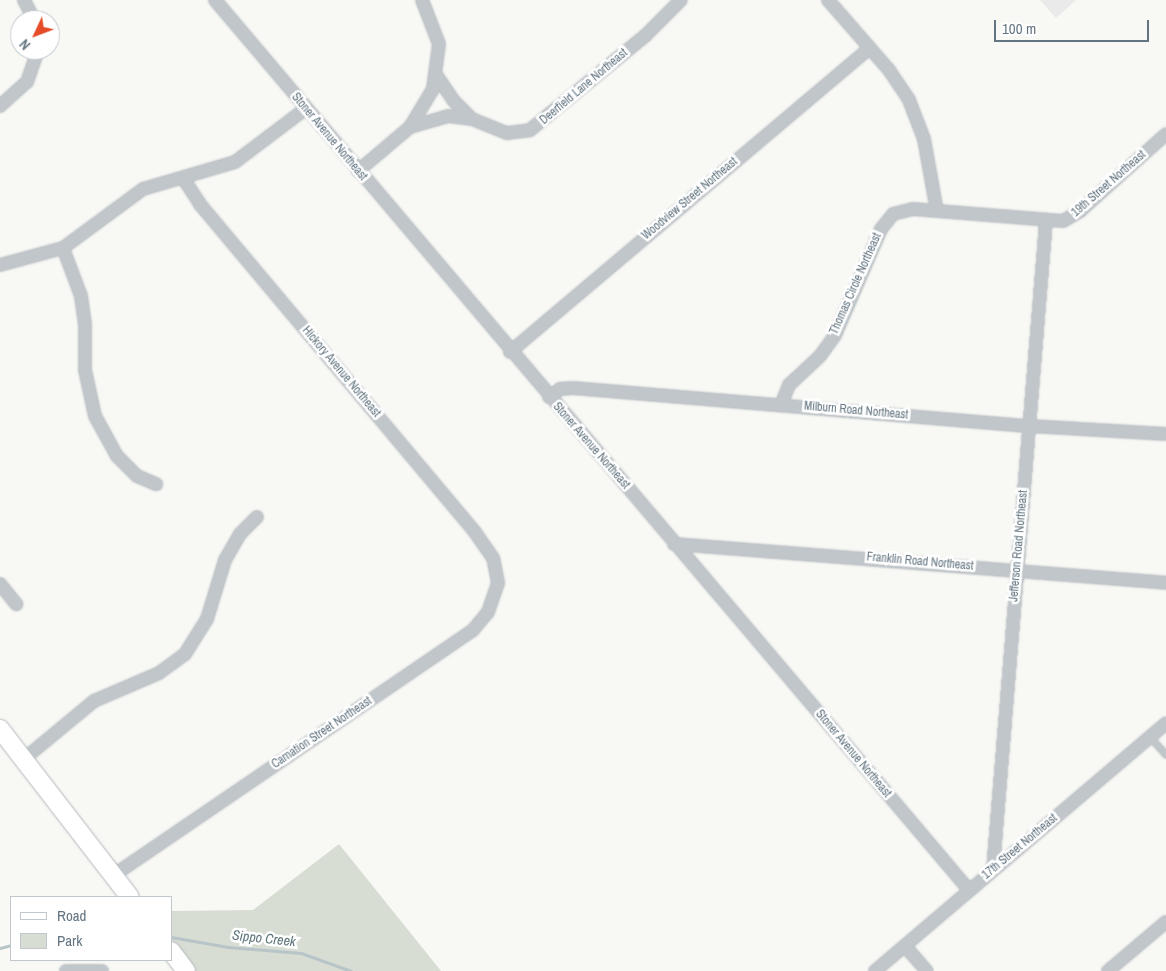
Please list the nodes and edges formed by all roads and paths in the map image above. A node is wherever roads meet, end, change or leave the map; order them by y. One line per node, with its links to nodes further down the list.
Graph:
1 (215, 0): 9 (street, Stoner Avenue Northeast)
2 (422, 0): 7 (street)
3 (681, 0): 10 (street, Deerfield Lane Northeast)
4 (828, 0): 5 (street)
5 (870, 48): 15 (street); 19 (street, Woodview Street Northeast)
6 (35, 60): 8 (street)
7 (437, 76): 10 (street, Deerfield Lane Northeast); 11 (street, Deerfield Lane Northeast)
8 (0, 106)
9 (305, 109): 13 (street, Stoner Avenue Northeast); 14 (street)
10 (472, 119): 11 (street, Deerfield Lane Northeast)
11 (410, 127): 13 (street, Deerfield Lane Northeast)
12 (1165, 138): 16 (street, 19th Street Northeast)
13 (358, 171): 19 (street, Stoner Avenue Northeast)
14 (183, 178): 17 (street); 27 (street, Hickory Avenue Northeast)
15 (937, 211): 16 (street, Thomas Circle Northeast); 21 (street, Thomas Circle Northeast)
16 (1046, 222): 22 (street, Jefferson Road Northeast)
17 (63, 248): 18 (street); 24 (street)
18 (0, 265)
19 (510, 352): 20 (street, Stoner Avenue Northeast)
20 (548, 397): 21 (street, Milburn Road Northeast); 26 (street, Stoner Avenue Northeast)
21 (781, 404): 22 (street, Milburn Road Northeast)
22 (1029, 426): 23 (street, Milburn Road Northeast); 28 (street, Jefferson Road Northeast)
23 (1166, 434)
24 (156, 484)
25 (257, 517): 36 (street)
26 (674, 544): 28 (street, Franklin Road Northeast); 39 (street, Stoner Avenue Northeast)
27 (496, 568): 38 (street, Carnation Street Northeast)
28 (1017, 569): 29 (street, Franklin Road Northeast); 37 (street, Jefferson Road Northeast)
29 (1166, 582)
30 (0, 584): 31 (street)
31 (16, 604)
32 (1166, 723): 34 (street, 17th Street Northeast)
33 (0, 729): 36 (street)
34 (1150, 737): 35 (lane); 37 (street, 17th Street Northeast)
35 (1166, 755)
36 (24, 759): 38 (street)
37 (993, 870): 39 (street, 17th Street Northeast)
38 (114, 876): 40 (street)
39 (969, 890): 42 (street, 17th Street Northeast)
40 (129, 896)
41 (1166, 922): 49 (street)
42 (905, 946): 47 (street, 17th Street Northeast); 48 (street)
43 (173, 954): 46 (street)
44 (66, 971): 45 (street)
45 (102, 971)
46 (186, 971)
47 (875, 971)
48 (927, 971)
49 (1108, 971)

